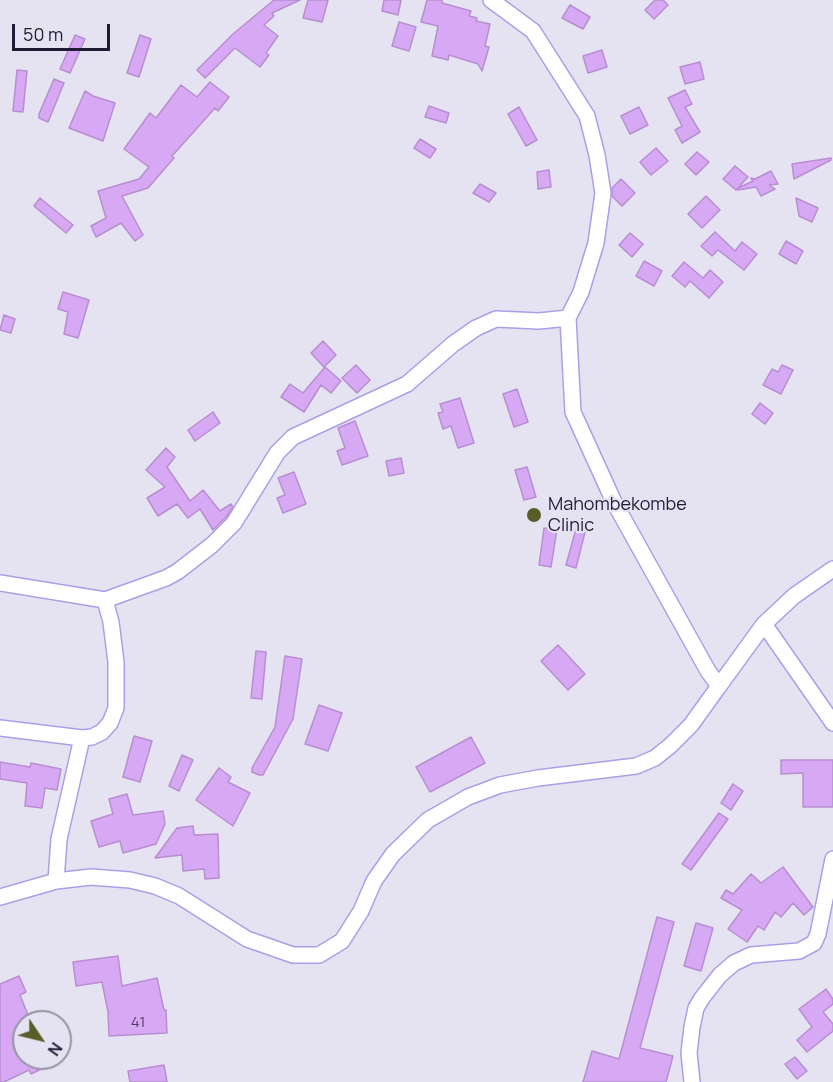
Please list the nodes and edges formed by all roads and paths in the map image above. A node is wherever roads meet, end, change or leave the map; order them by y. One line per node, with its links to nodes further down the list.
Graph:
1 (491, 0): 2 (street)
2 (568, 318): 5 (street); 7 (street)
3 (833, 569): 6 (street)
4 (0, 583): 5 (street)
5 (105, 600): 10 (street)
6 (764, 624): 7 (street); 8 (street)
7 (719, 686): 12 (street)
8 (833, 723)
9 (0, 728): 10 (street)
10 (82, 738): 12 (street)
11 (833, 859): 14 (street)
12 (56, 881): 13 (street)
13 (0, 897)
14 (692, 1082)

